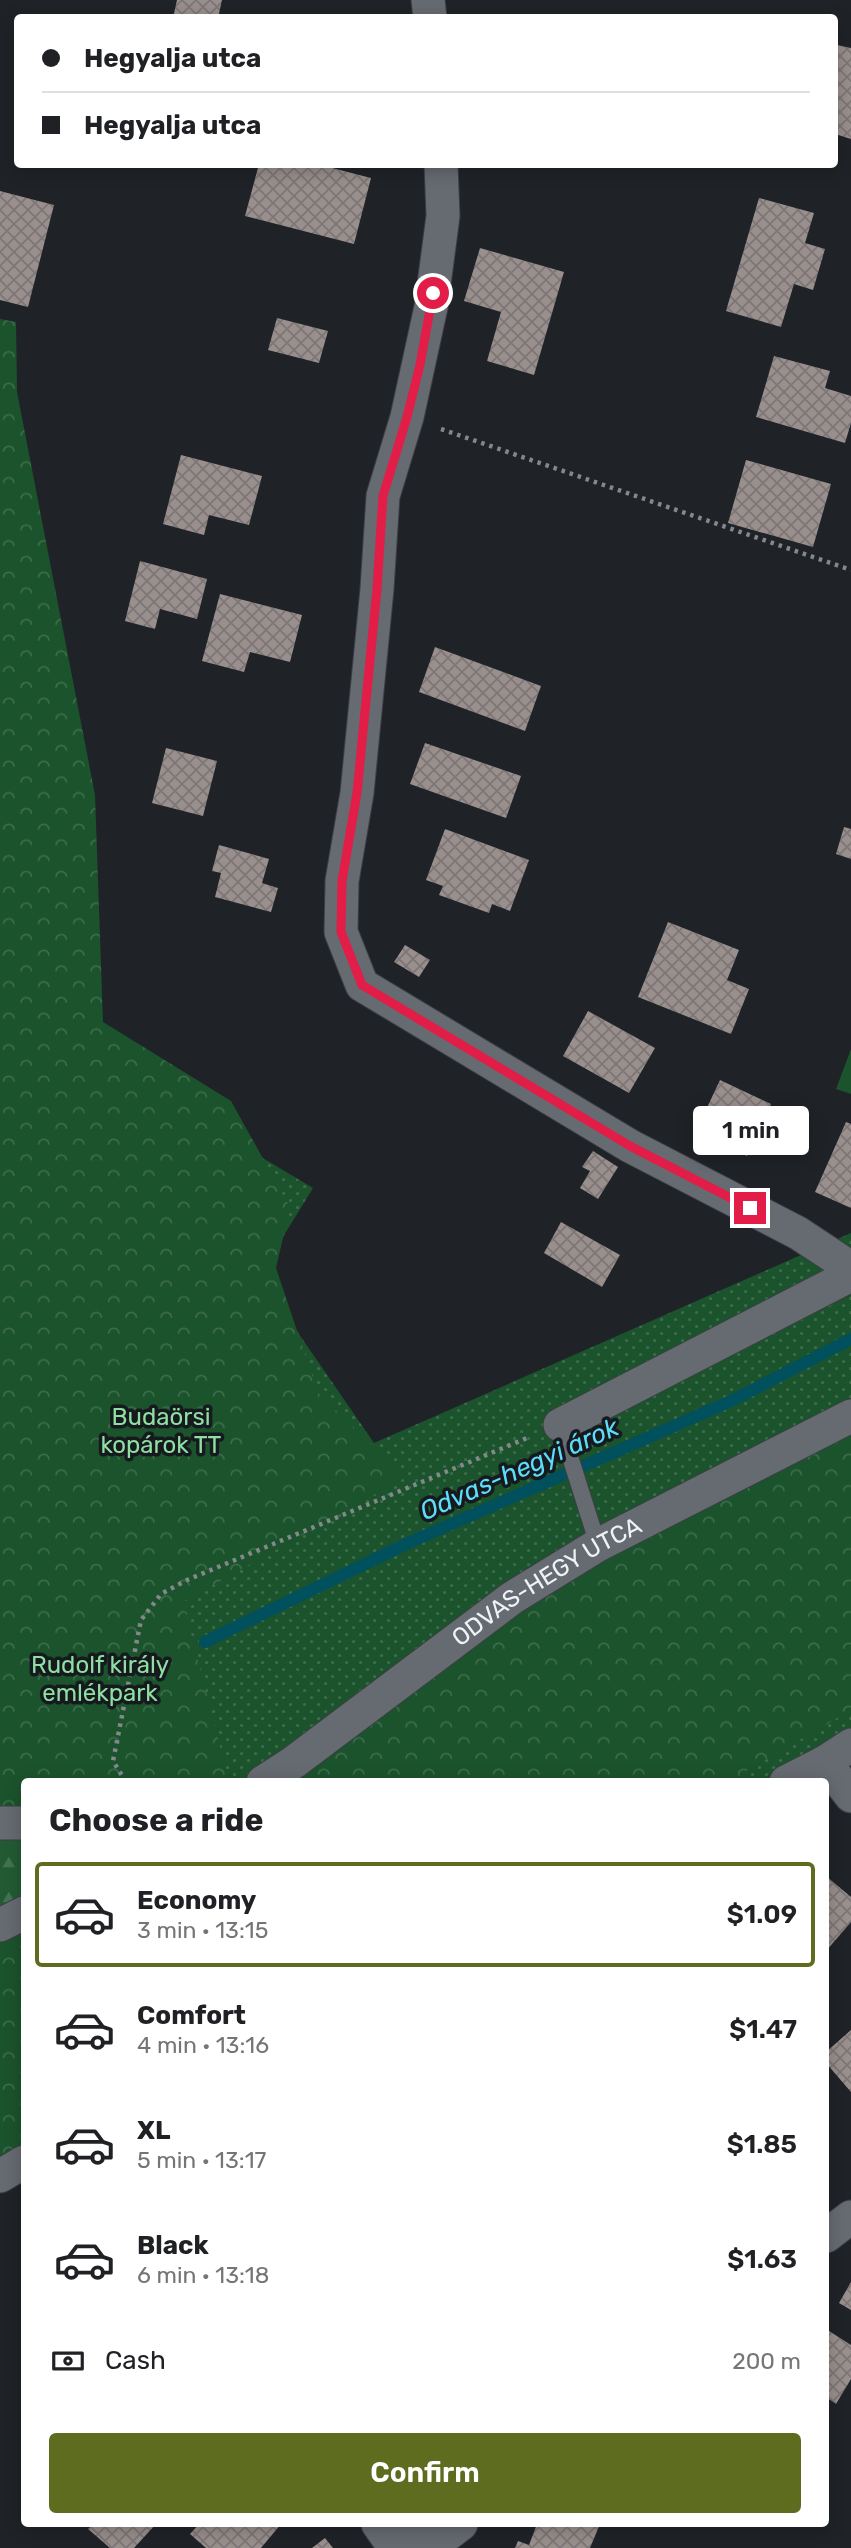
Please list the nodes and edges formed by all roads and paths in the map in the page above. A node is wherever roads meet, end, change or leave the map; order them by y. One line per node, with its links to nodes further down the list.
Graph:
1 (441, 168): 2 (street)
2 (407, 417): 3 (path); 4 (street)
3 (851, 570)
4 (851, 1268)
5 (851, 1275): 7 (street)
6 (851, 1416): 8 (street, ODVAS-HEGY UTCA)
7 (560, 1425): 8 (lane); 10 (path)
8 (598, 1545): 11 (street, ODVAS-HEGY UTCA)
9 (838, 1754): 12 (street); 13 (street)
10 (124, 1778)
11 (269, 1778)
12 (793, 1778)
13 (851, 1796)
14 (0, 1823): 15 (street)
15 (21, 1823)
16 (21, 1914): 17 (street)
17 (0, 1925)
18 (21, 2164): 19 (street)
19 (0, 2176)
20 (851, 2217): 21 (street)
21 (829, 2234)
22 (381, 2527): 23 (street)
23 (457, 2527)

